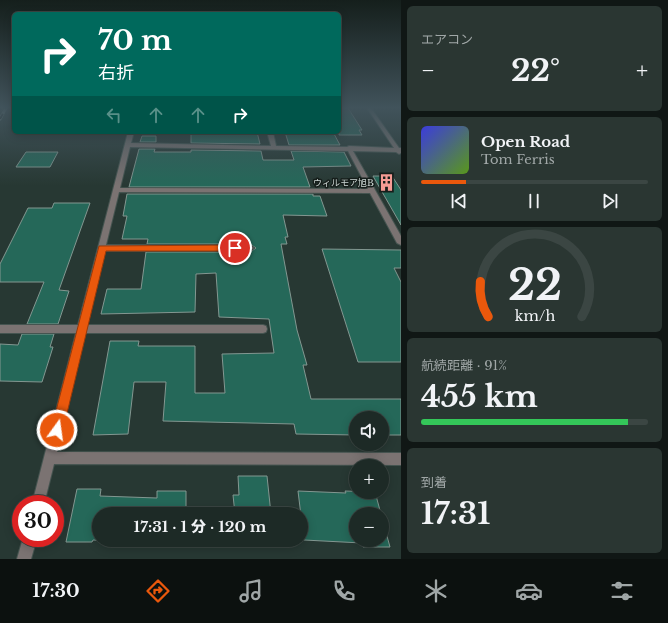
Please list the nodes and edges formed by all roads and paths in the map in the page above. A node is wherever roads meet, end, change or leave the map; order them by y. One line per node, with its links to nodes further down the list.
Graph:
1 (131, 134): 4 (street)
2 (271, 134): 5 (street)
3 (388, 134): 7 (street)
4 (128, 145): 5 (street); 8 (street)
5 (274, 147): 6 (street)
6 (349, 148): 7 (street); 9 (street)
7 (400, 151)
8 (117, 190): 9 (street); 11 (street)
9 (373, 191): 10 (street)
10 (401, 243)
11 (102, 248): 12 (street); 15 (street)
12 (250, 248)
13 (263, 329): 15 (street)
14 (0, 330): 15 (street)
15 (82, 330): 16 (street)
16 (50, 458): 17 (street); 18 (street)
17 (401, 459)
18 (40, 495)
19 (27, 547): 20 (street)
20 (24, 559)

